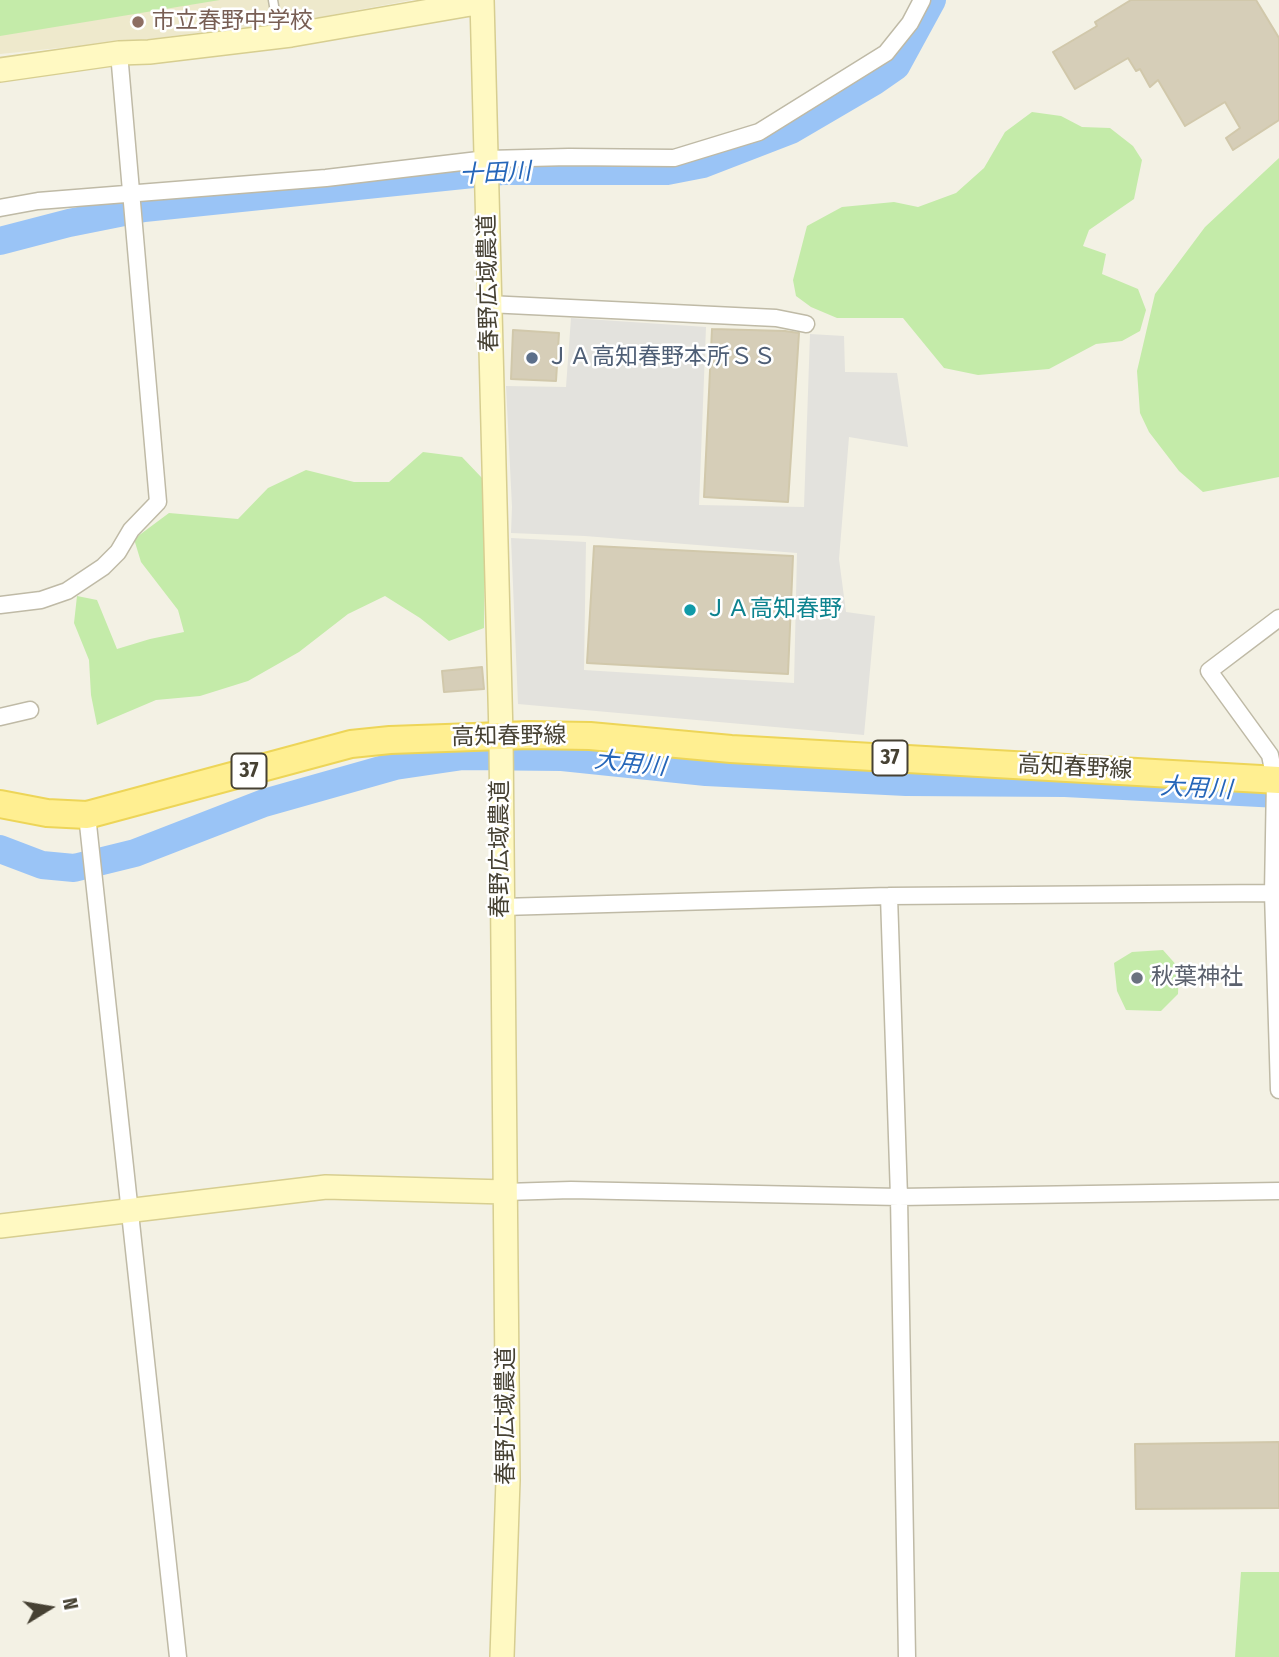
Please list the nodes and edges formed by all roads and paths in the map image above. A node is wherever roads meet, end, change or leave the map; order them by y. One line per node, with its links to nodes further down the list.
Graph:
1 (273, 0): 4 (lane)
2 (922, 0): 7 (street)
3 (482, 1): 4 (street); 7 (street, 春野広域農道)
4 (279, 37): 5 (street)
5 (119, 53): 6 (street); 8 (street)
6 (0, 71)
7 (487, 162): 8 (street); 10 (street, 春野広域農道)
8 (130, 193): 9 (street); 12 (street)
9 (0, 208)
10 (488, 304): 11 (street); 16 (street, 春野広域農道)
11 (806, 324)
12 (0, 605)
13 (1279, 618): 17 (street)
14 (30, 710): 15 (street)
15 (0, 717)
16 (501, 736): 17 (main road, 高知春野線 / 37); 19 (main road, 高知春野線 / 37); 22 (street, 春野広域農道)
17 (1276, 788): 20 (street)
18 (0, 804): 19 (main road, 高知春野線 / 37)
19 (88, 825): 27 (street)
20 (1273, 893): 21 (street); 23 (street)
21 (890, 896): 22 (street); 26 (street)
22 (502, 907): 25 (street, 春野広域農道)
23 (1279, 1090)
24 (1279, 1191): 26 (street)
25 (505, 1192): 26 (street); 27 (street); 30 (street, 春野広域農道)
26 (899, 1197): 31 (street)
27 (130, 1212): 28 (street); 29 (street)
28 (0, 1226)
29 (178, 1657)
30 (502, 1657)
31 (907, 1657)

